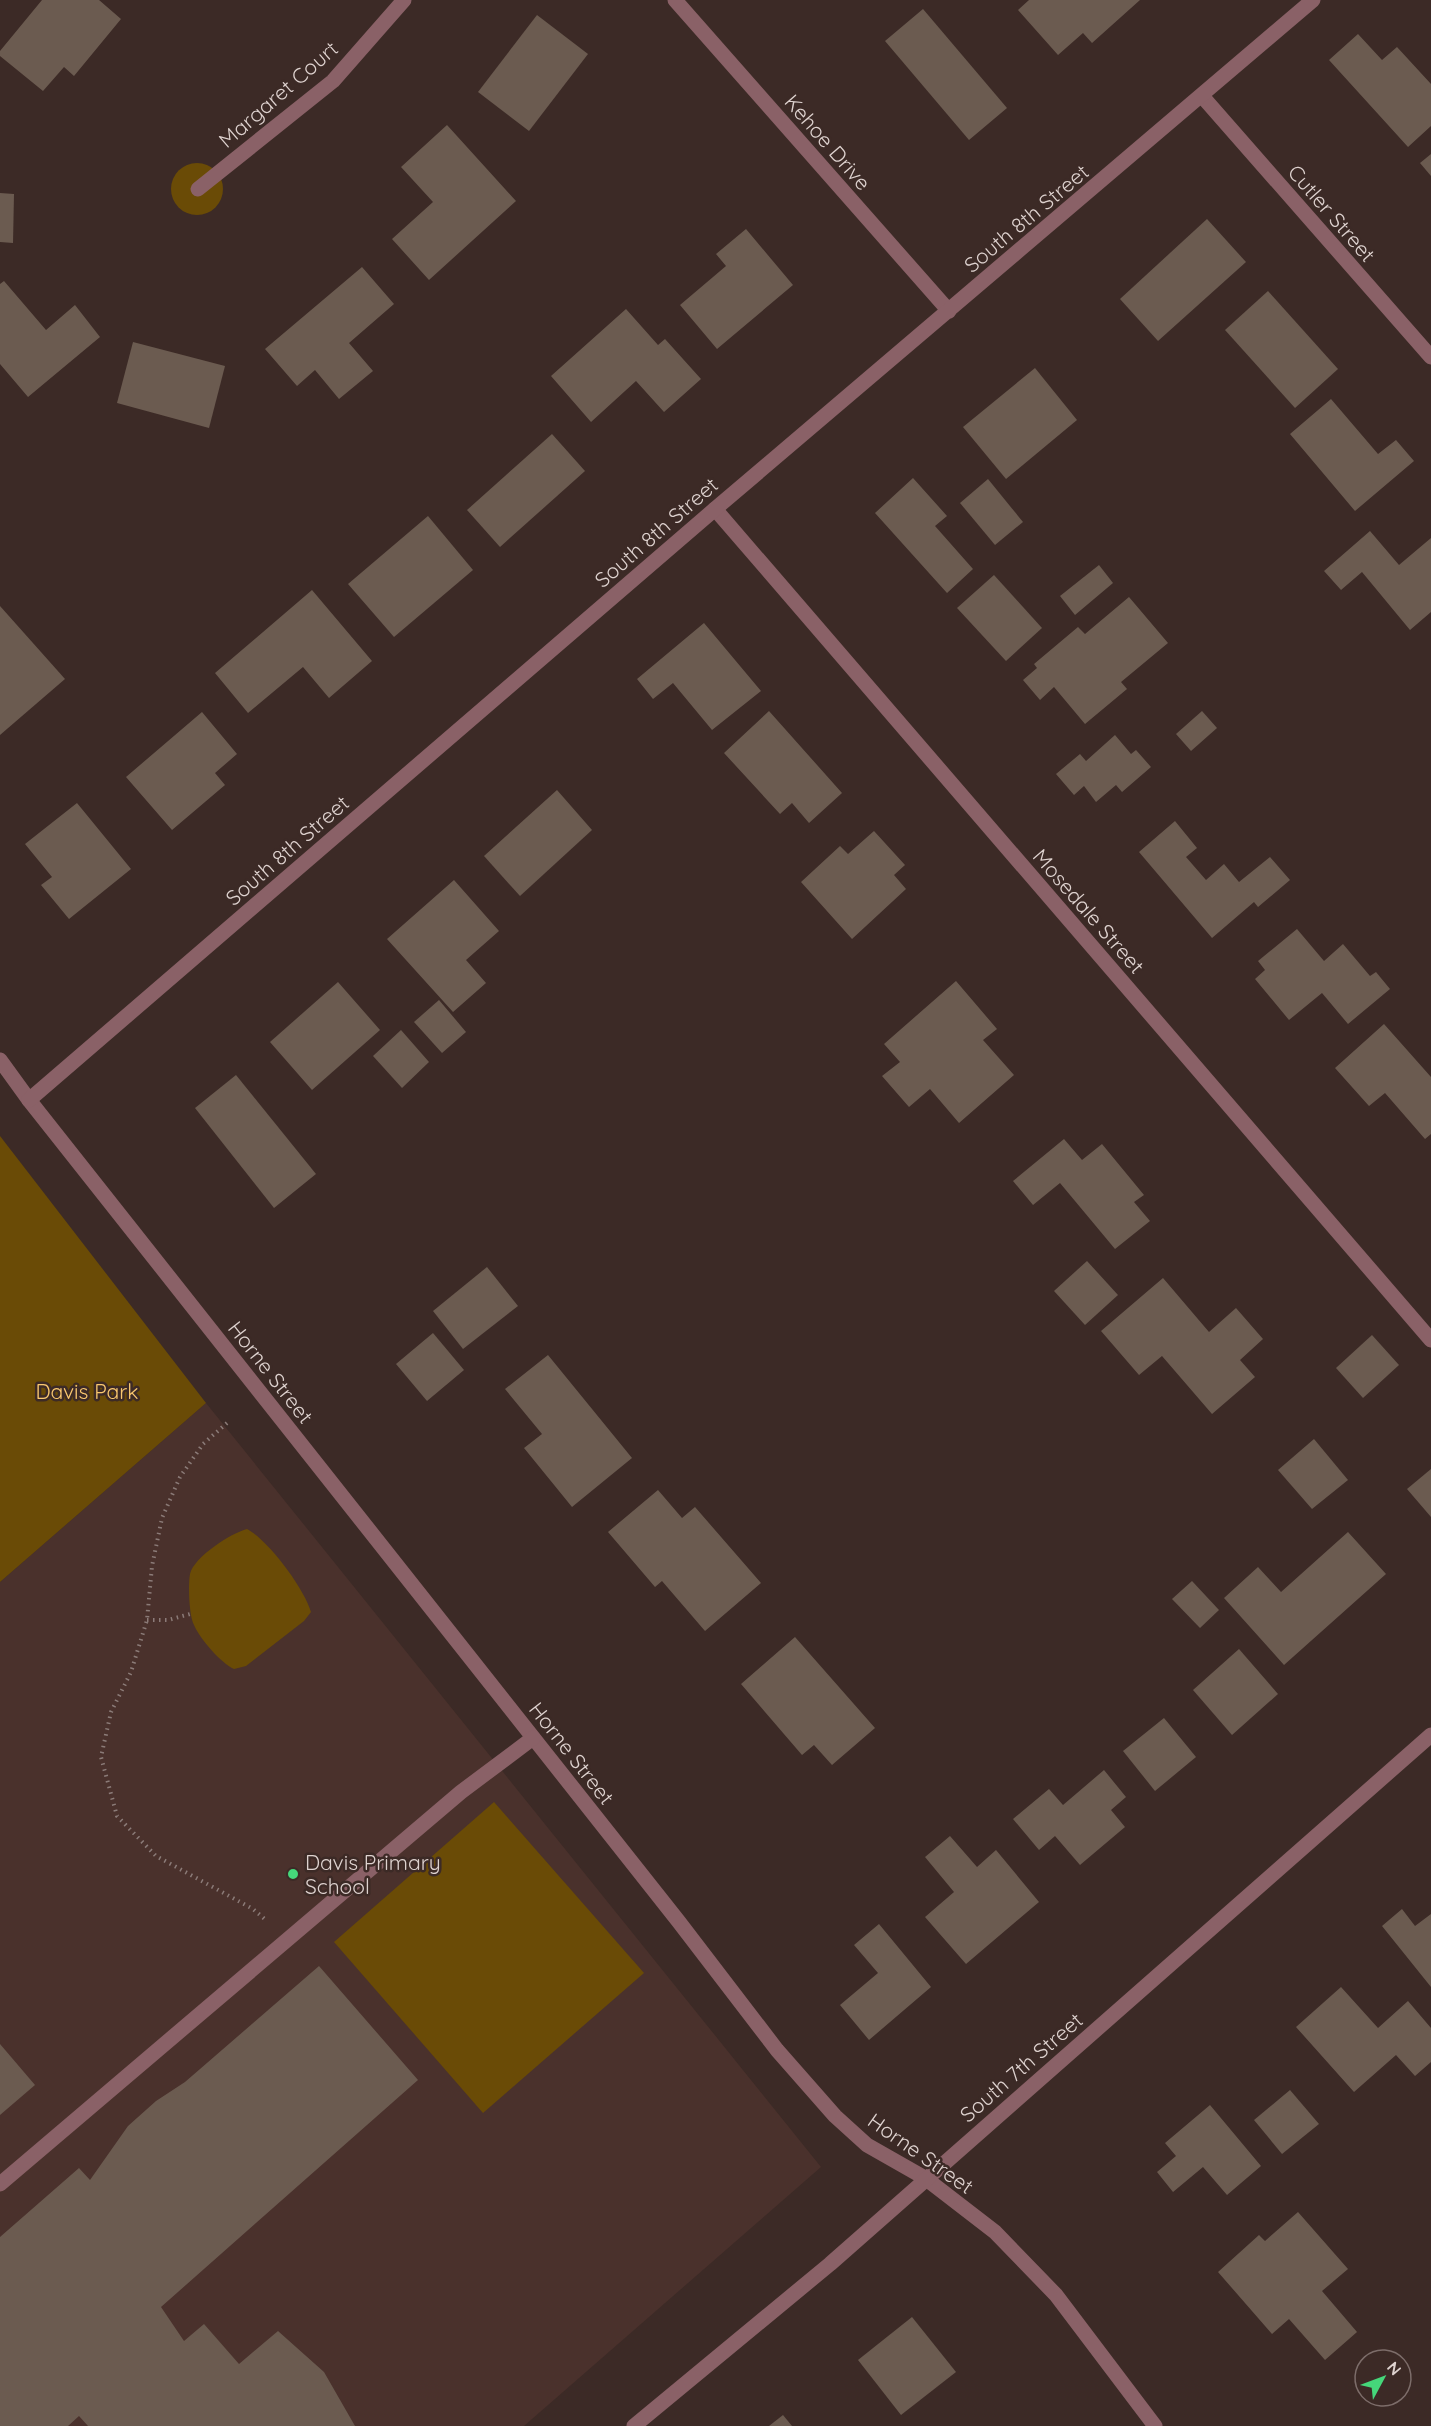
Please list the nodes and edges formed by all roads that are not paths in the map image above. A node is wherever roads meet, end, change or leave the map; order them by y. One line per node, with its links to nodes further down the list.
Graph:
1 (404, 0): 5 (street, Margaret Court)
2 (675, 0): 6 (street, Kehoe Drive)
3 (1312, 0): 4 (street, South 8th Street)
4 (1202, 96): 6 (street, South 8th Street); 7 (street, Cutler Street)
5 (198, 189)
6 (949, 311): 8 (street, South 8th Street)
7 (1431, 357)
8 (715, 509): 10 (street, South 8th Street); 11 (street, Mosedale Street)
9 (0, 1060): 10 (street, Horne Street)
10 (29, 1100): 13 (street, Horne Street)
11 (1431, 1340)
12 (1431, 1735): 14 (street, South 7th Street)
13 (533, 1738): 14 (street, Horne Street); 15 (street)
14 (926, 2178): 16 (street, South 7th Street); 17 (street, Horne Street)
15 (0, 2184)
16 (634, 2426)
17 (1155, 2426)

